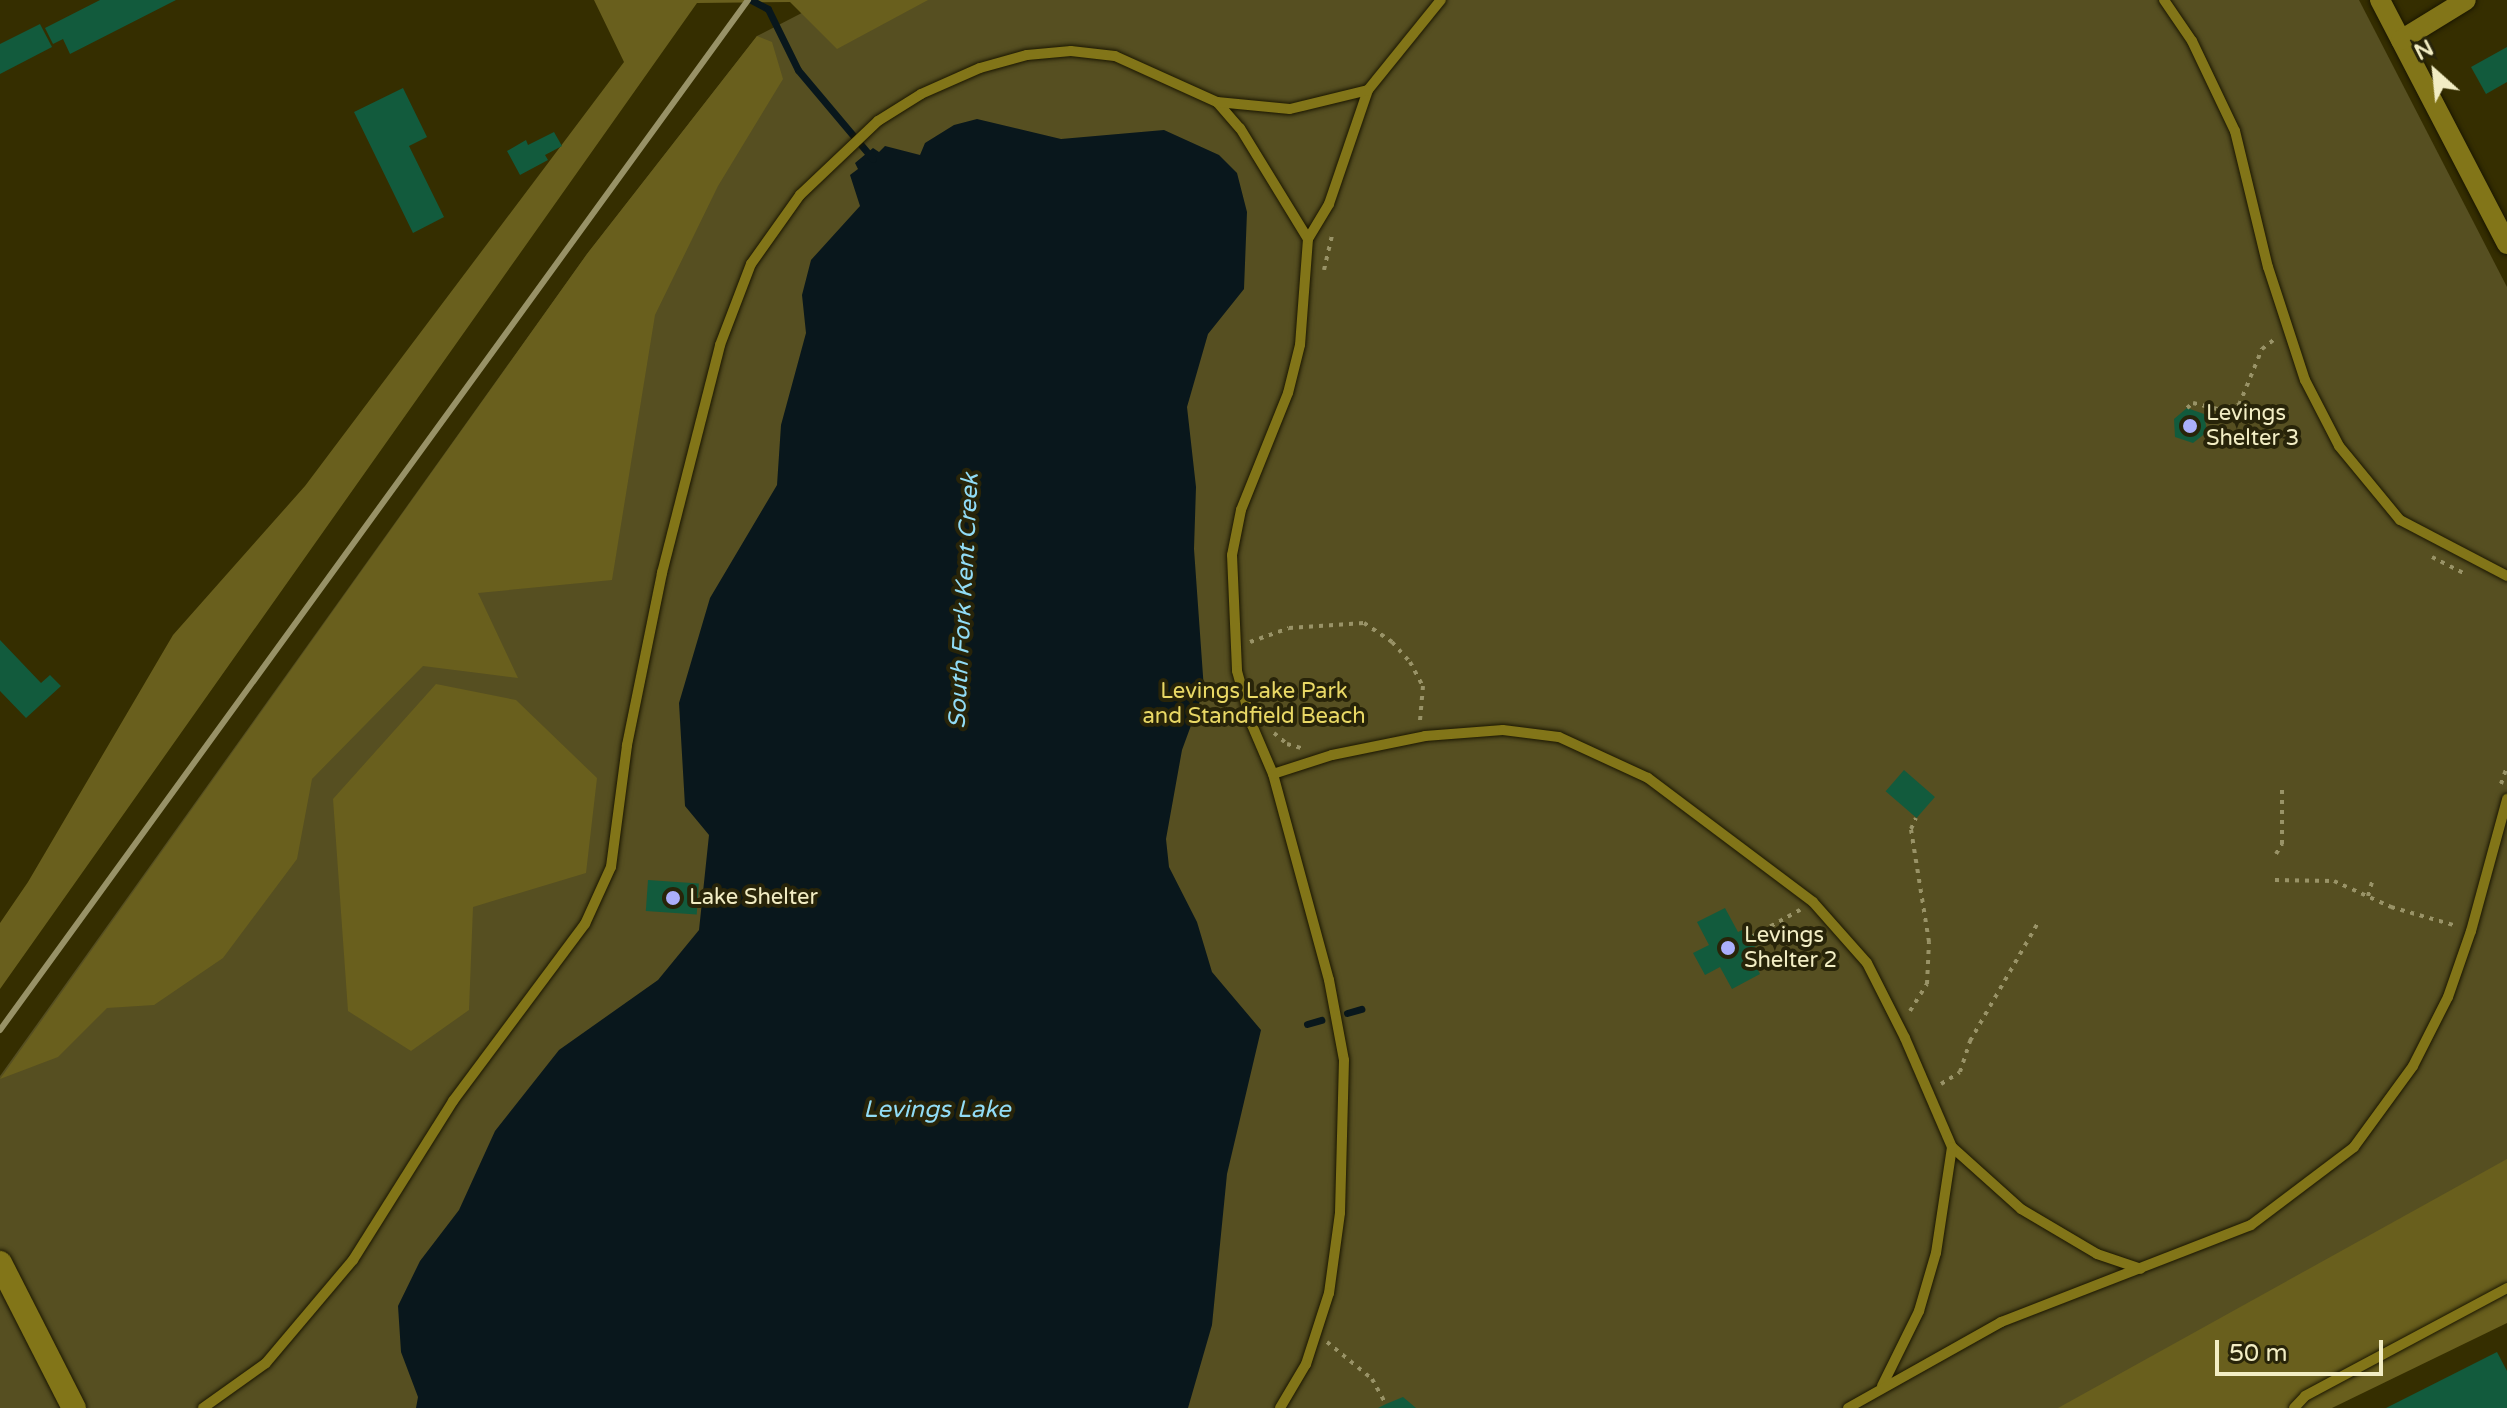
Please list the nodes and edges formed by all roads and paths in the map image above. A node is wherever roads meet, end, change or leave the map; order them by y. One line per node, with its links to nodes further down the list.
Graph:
1 (1441, 0): 6 (lane)
2 (2164, 0): 12 (lane)
3 (2380, 0): 5 (street)
4 (2466, 0): 5 (street)
5 (2401, 40): 10 (street)
6 (1368, 90): 7 (lane); 9 (lane)
7 (1217, 102): 9 (lane); 46 (lane)
8 (1336, 219): 11 (path)
9 (1308, 239): 20 (lane)
10 (2507, 244)
11 (1323, 274)
12 (2290, 334): 13 (path); 14 (lane)
13 (2187, 408)
14 (2507, 576)
15 (1245, 630): 17 (path)
16 (1269, 723): 18 (path)
17 (1431, 725)
18 (1306, 750)
19 (2507, 767): 22 (path)
20 (1273, 774): 29 (lane); 42 (lane)
21 (2282, 785): 25 (path)
22 (2499, 790)
23 (2507, 799): 33 (lane)
24 (1916, 818): 36 (path)
25 (2276, 854)
26 (2373, 879): 28 (path)
27 (2275, 880): 28 (path)
28 (2368, 896): 32 (path)
29 (1813, 902): 34 (path); 37 (lane)
30 (2458, 915): 32 (path)
31 (2039, 921): 37 (path)
32 (2454, 925): 33 (path); 35 (path)
33 (2471, 931): 40 (lane)
34 (1753, 936)
35 (2451, 939)
36 (1904, 1007)
37 (1928, 1092): 38 (lane)
38 (1952, 1147): 40 (lane); 43 (lane)
39 (0, 1263): 45 (street)
40 (2141, 1269): 43 (lane)
41 (2507, 1288): 49 (lane)
42 (1315, 1335): 44 (path); 47 (lane)
43 (1881, 1388): 48 (lane)
44 (1386, 1404)
45 (74, 1408)
46 (203, 1408)
47 (1280, 1408)
48 (1848, 1408)
49 (2294, 1408)

